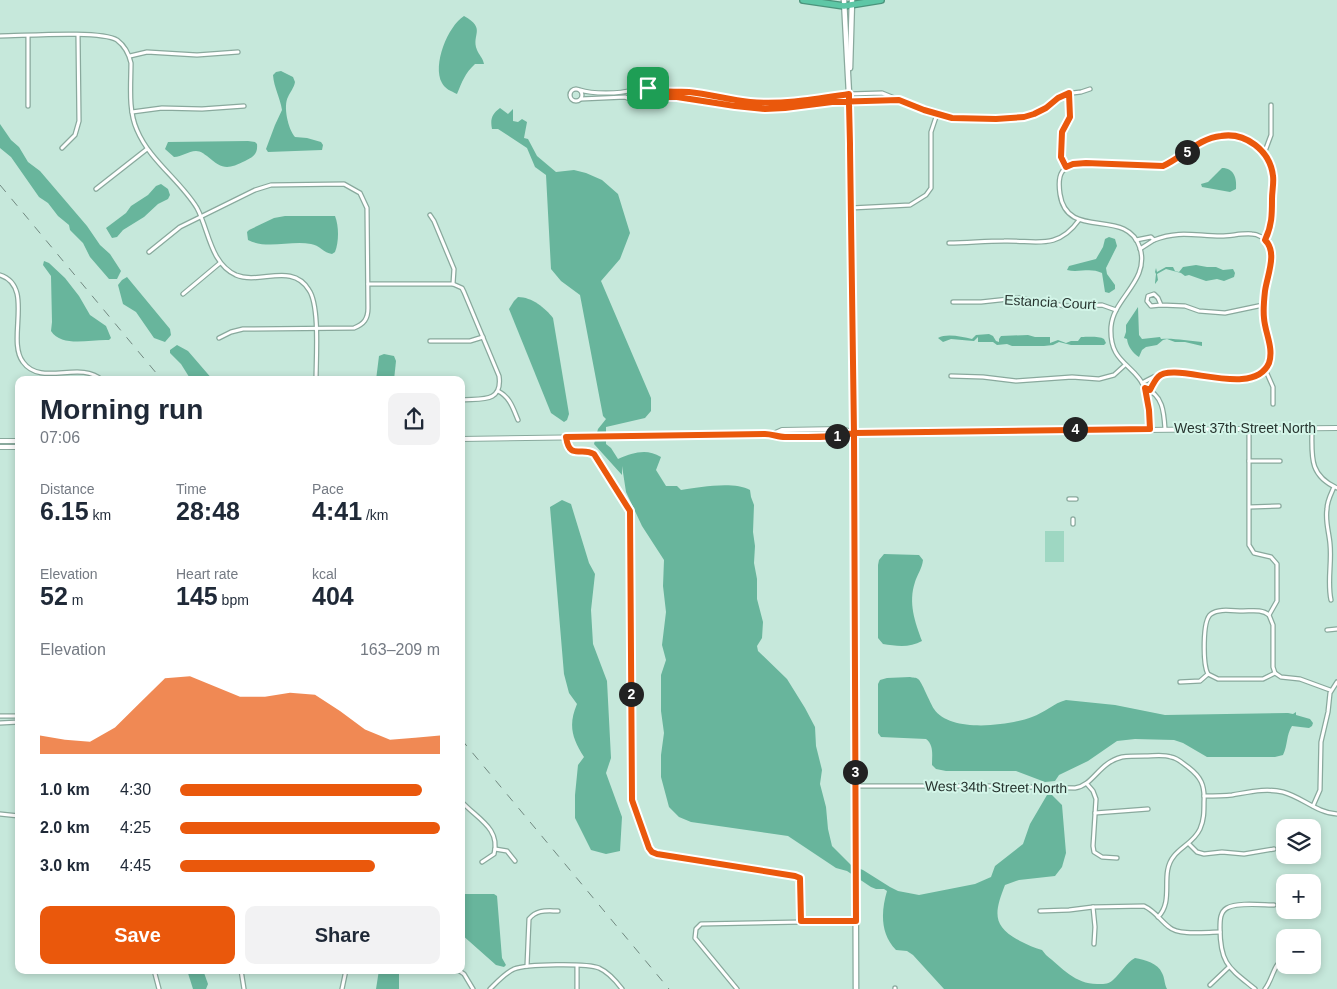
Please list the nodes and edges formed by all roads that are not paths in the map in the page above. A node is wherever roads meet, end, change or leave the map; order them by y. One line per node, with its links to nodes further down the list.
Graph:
1 (803, 0): 3 (highway)
2 (881, 0): 4 (highway)
3 (844, 3): 4 (highway); 15 (main road)
4 (852, 3): 15 (main road)
5 (78, 35): 7 (street); 9 (street); 26 (street)
6 (0, 36): 7 (street)
7 (28, 36): 22 (street)
8 (238, 52): 9 (street)
9 (130, 56): 24 (street)
10 (648, 88): 13 (street); 15 (street); 16 (street)
11 (1090, 89): 14 (street)
12 (580, 90): 13 (street); 17 (street); 17 (street)
13 (633, 90): 18 (street)
14 (1069, 93): 25 (street); 29 (street)
15 (849, 94): 19 (street); 20 (main road)
16 (649, 99): 18 (street); 20 (street)
17 (581, 100): 18 (street)
18 (633, 100)
19 (899, 100): 20 (street); 25 (street)
20 (849, 102): 31 (main road)
21 (1271, 105): 28 (street)
22 (28, 106)
23 (244, 106): 24 (street)
24 (132, 112): 27 (street)
25 (936, 114): 31 (street)
26 (62, 148)
27 (147, 149): 30 (street); 33 (street)
28 (1264, 154): 29 (street); 37 (street)
29 (1066, 167): 34 (street)
30 (96, 189)
31 (850, 208): 73 (main road)
32 (430, 216): 44 (street)
33 (201, 217): 40 (street); 41 (street); 43 (street)
34 (1078, 220): 35 (street); 38 (street)
35 (1136, 240): 36 (street); 39 (street)
36 (1154, 240): 37 (street); 39 (street)
37 (1265, 240): 48 (street)
38 (949, 243)
39 (1140, 249): 49 (street)
40 (149, 252)
41 (220, 263): 45 (street); 50 (street)
42 (0, 275): 56 (street)
43 (368, 284): 44 (street); 50 (street)
44 (453, 284): 51 (street)
45 (184, 294)
46 (953, 302): 49 (street, Estancia Court)
47 (1161, 305): 47 (street); 48 (street)
48 (1264, 305): 55 (street)
49 (1116, 310): 54 (street)
50 (315, 329): 52 (street); 57 (street)
51 (483, 337): 53 (street); 63 (street)
52 (219, 338)
53 (430, 341)
54 (1125, 365): 58 (street); 60 (street)
55 (1265, 369): 59 (street); 65 (street)
56 (97, 376)
57 (316, 376)
58 (951, 376)
59 (1157, 377): 60 (street); 62 (street)
60 (1142, 383): 61 (street)
61 (1145, 388): 62 (street); 71 (street)
62 (1150, 390): 72 (street)
63 (498, 391): 64 (street); 66 (street)
64 (465, 400)
65 (1274, 404)
66 (518, 420)
67 (1248, 428): 68 (street, West 37th Street North); 72 (street, West 37th Street North); 82 (street)
68 (1312, 428): 69 (street, West 37th Street North); 84 (street)
69 (1337, 428)
70 (1073, 429): 71 (street, West 37th Street North); 73 (street, West 37th Street North); 75 (street)
71 (1150, 429): 72 (street, West 37th Street North)
72 (1165, 429)
73 (854, 433): 74 (street, West 37th Street North); 74 (street, West 37th Street North); 103 (main road)
74 (771, 434): 76 (street, West 37th Street North)
75 (1073, 436)
76 (566, 437): 77 (street, West 37th Street North); 123 (street)
77 (465, 439)
78 (0, 441): 79 (street)
79 (15, 441)
80 (0, 447): 81 (street)
81 (15, 447)
82 (1250, 461): 83 (street); 88 (street)
83 (1280, 461)
84 (1336, 487): 89 (street)
85 (1069, 499): 86 (street)
86 (1076, 499)
87 (1280, 506): 88 (street)
88 (1250, 507): 90 (street)
89 (1331, 600)
90 (1269, 615): 93 (street); 94 (street)
91 (1337, 629): 92 (street)
92 (1327, 630)
93 (1275, 673): 94 (street); 97 (street)
94 (1208, 674): 95 (street)
95 (1180, 682)
96 (1336, 683): 97 (street)
97 (1330, 690): 106 (street)
98 (0, 716): 99 (street)
99 (15, 716)
100 (15, 722): 101 (street)
101 (0, 723)
102 (1087, 784): 103 (street, West 34th Street North); 104 (street, West 34th Street North); 108 (street)
103 (856, 786): 124 (main road)
104 (1204, 796): 106 (street); 112 (street)
105 (465, 805): 113 (street)
106 (1313, 806): 110 (street)
107 (1148, 809): 108 (street)
108 (1095, 813): 115 (street)
109 (0, 814): 111 (street)
110 (1337, 814)
111 (15, 816)
112 (1189, 844): 114 (street); 122 (street)
113 (495, 849): 116 (street); 117 (street)
114 (1274, 849)
115 (1117, 858)
116 (516, 861)
117 (482, 862)
118 (1274, 905): 125 (street)
119 (1094, 907): 120 (street); 122 (street); 126 (street)
120 (1040, 911)
121 (558, 912): 128 (street)
122 (1158, 917): 125 (street)
123 (801, 921): 124 (street); 143 (street)
124 (856, 921): 144 (main road)
125 (1220, 932): 130 (street)
126 (1094, 944)
127 (1276, 965): 146 (street)
128 (527, 966): 129 (street); 140 (street)
129 (577, 966): 141 (street); 142 (street)
130 (1229, 967): 135 (street); 145 (street)
131 (155, 974): 136 (street)
132 (242, 974): 137 (street)
133 (345, 974): 138 (street)
134 (464, 974): 139 (street)
135 (1210, 985)
136 (158, 989)
137 (244, 989)
138 (342, 989)
139 (473, 989)
140 (490, 989)
141 (577, 989)
142 (622, 989)
143 (737, 989)
144 (856, 989)
145 (1255, 989)
146 (1265, 989)

